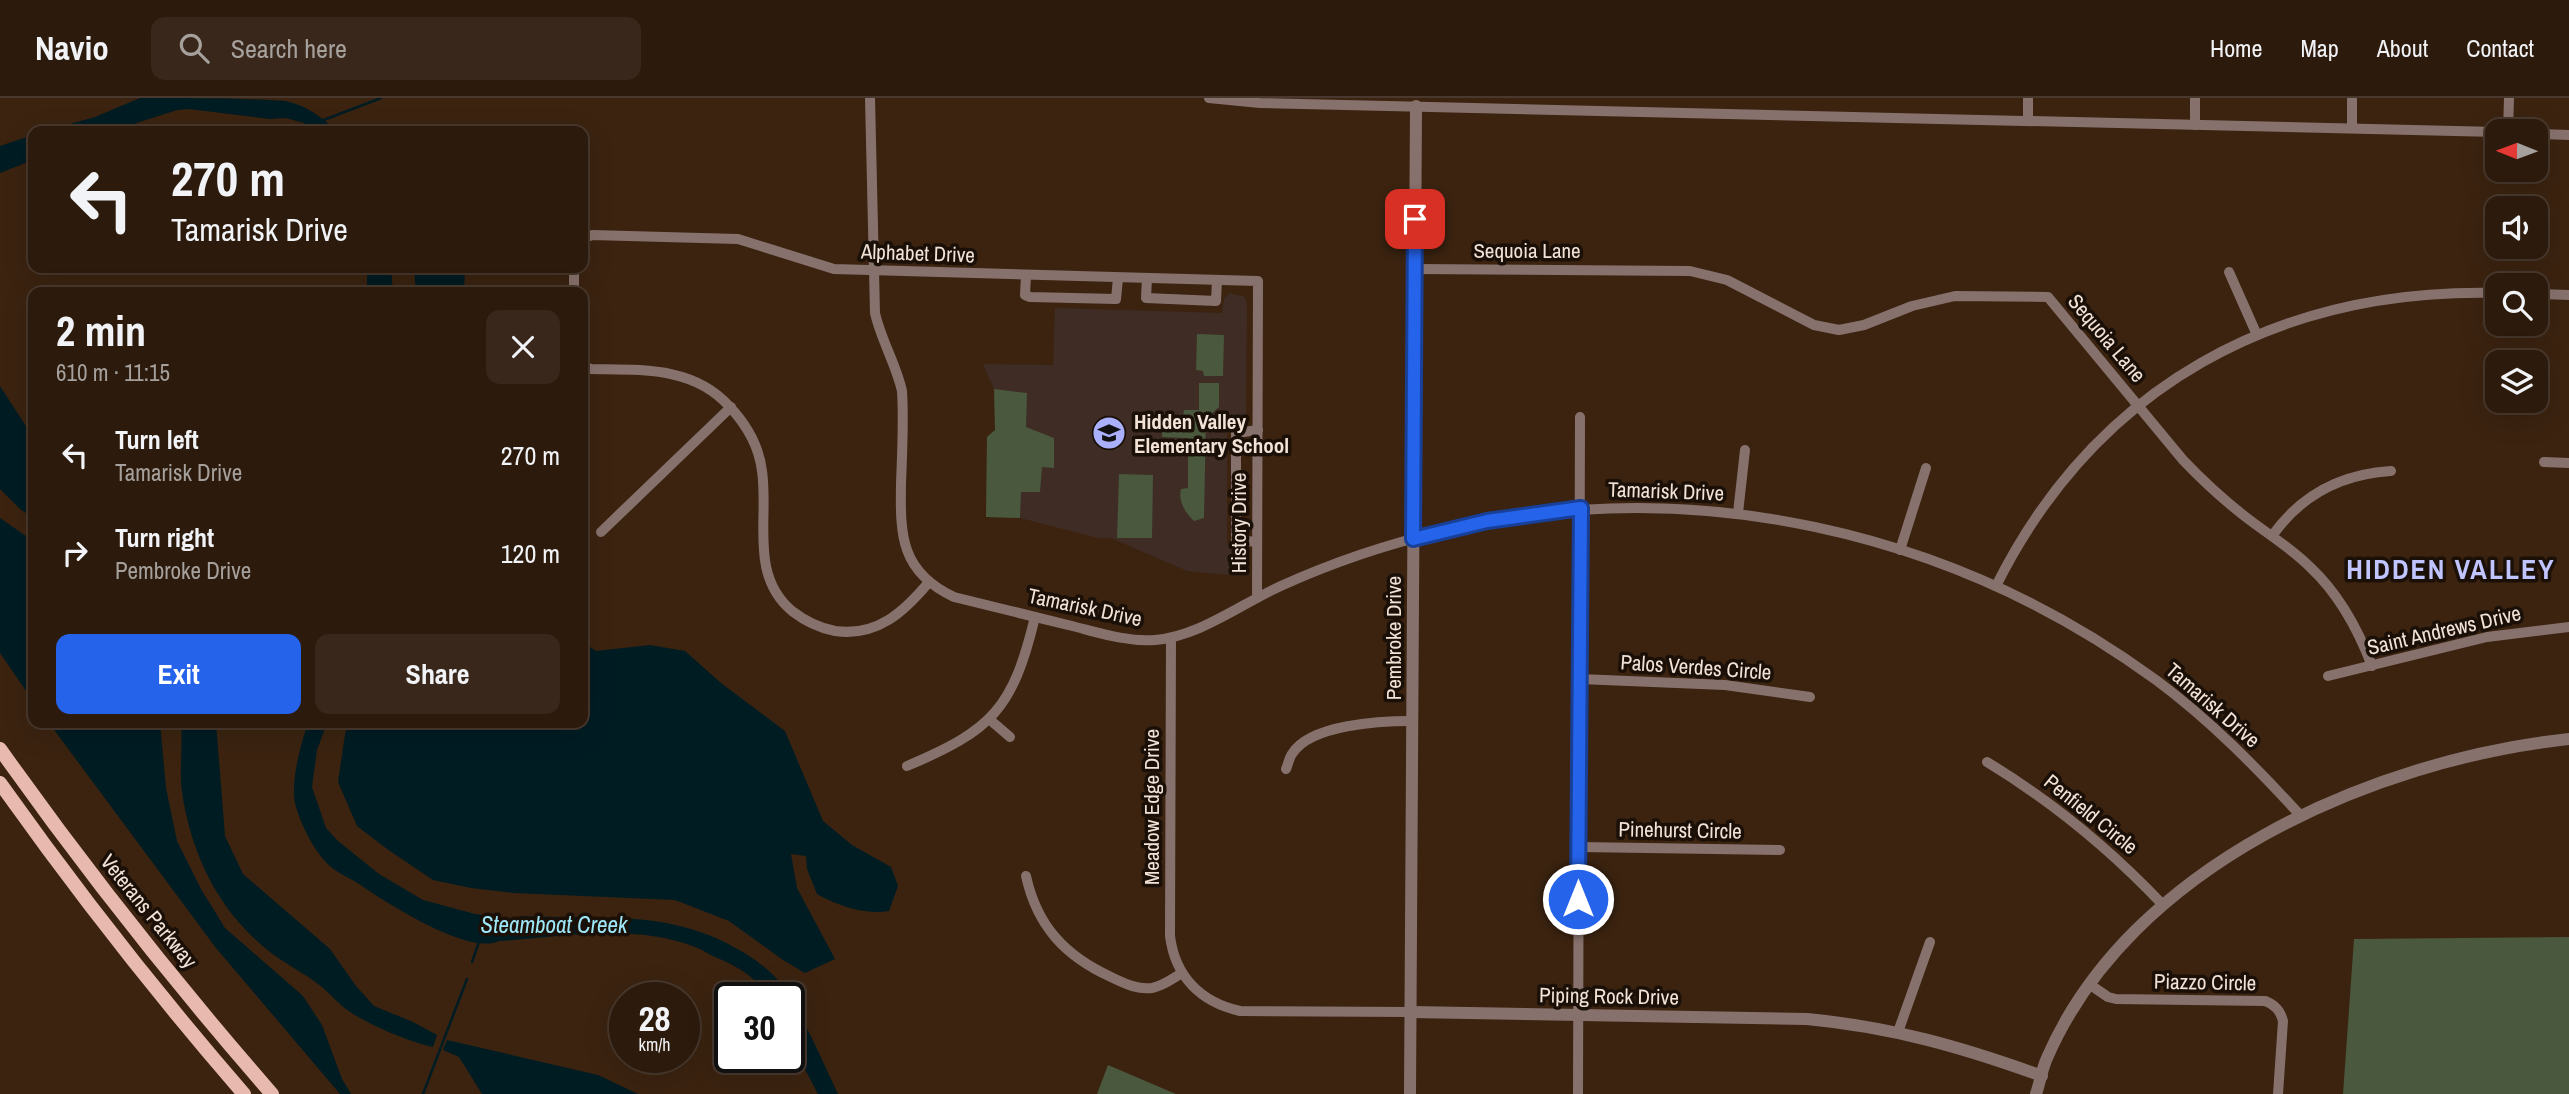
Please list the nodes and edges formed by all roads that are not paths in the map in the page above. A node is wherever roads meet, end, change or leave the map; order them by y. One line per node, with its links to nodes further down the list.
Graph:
1 (870, 98): 18 (street)
2 (1209, 98): 7 (street)
3 (2028, 98): 10 (street)
4 (2195, 98): 11 (street)
5 (2352, 98): 12 (street)
6 (2509, 98): 9 (street)
7 (1237, 100): 8 (street)
8 (1416, 102): 10 (street); 17 (street, Pembroke Drive)
9 (2508, 119)
10 (2028, 121): 11 (street)
11 (2195, 125): 12 (street)
12 (2351, 128): 13 (street)
13 (2485, 132)
14 (2548, 134): 15 (street)
15 (2569, 135)
16 (588, 237): 18 (street, Alphabet Drive)
17 (1415, 269): 30 (street, Sequoia Lane); 43 (street, Pembroke Drive)
18 (873, 272): 20 (street, Alphabet Drive); 46 (street)
19 (2230, 272): 28 (street)
20 (1026, 275): 21 (street, Alphabet Drive); 21 (street)
21 (1118, 278): 22 (street, Alphabet Drive)
22 (1147, 278): 23 (street, Alphabet Drive); 23 (street)
23 (1217, 280): 24 (street, Alphabet Drive)
24 (1258, 281): 33 (street, History Drive)
25 (2485, 293): 28 (street)
26 (2548, 294): 27 (street)
27 (2569, 295)
28 (2257, 335): 30 (street)
29 (588, 368): 31 (street)
30 (2138, 406): 42 (street, Sequoia Lane); 47 (street)
31 (731, 407): 41 (street); 46 (street)
32 (1580, 417): 39 (street)
33 (1258, 430): 44 (street, History Drive); 44 (street)
34 (1745, 450): 40 (street)
35 (2544, 462): 36 (street)
36 (2569, 463)
37 (1926, 468): 45 (street)
38 (2391, 471): 42 (street)
39 (1581, 508): 40 (street, Tamarisk Drive); 43 (street, Tamarisk Drive); 54 (street)
40 (1738, 513): 45 (street, Tamarisk Drive)
41 (601, 532)
42 (2272, 536): 52 (street, Sequoia Lane)
43 (1413, 539): 48 (street, Tamarisk Drive); 57 (street, Pembroke Drive)
44 (1257, 542): 48 (street, History Drive)
45 (1900, 550): 47 (street, Tamarisk Drive)
46 (929, 582): 49 (street, Tamarisk Drive)
47 (1996, 586): 65 (street, Tamarisk Drive)
48 (1256, 598): 51 (street, Tamarisk Drive)
49 (1035, 617): 51 (street, Tamarisk Drive); 56 (street)
50 (2569, 627): 52 (street, Saint Andrews Drive)
51 (1171, 638): 71 (street, Meadow Edge Drive)
52 (2372, 666): 53 (street, Saint Andrews Drive)
53 (2328, 676)
54 (1580, 679): 55 (street, Palos Verdes Circle); 66 (street)
55 (1810, 697)
56 (989, 719): 58 (street); 62 (street)
57 (1412, 721): 63 (street); 73 (street, Pembroke Drive)
58 (1010, 737)
59 (2569, 739): 65 (street)
60 (0, 749): 78 (main road, Veterans Parkway)
61 (1987, 762): 69 (street, Penfield Circle)
62 (907, 766)
63 (1286, 769)
64 (0, 783): 77 (main road, Veterans Parkway)
65 (2301, 816): 69 (street)
66 (1579, 847): 67 (street, Pinehurst Circle); 74 (street)
67 (1780, 850)
68 (1026, 876): 71 (street)
69 (2163, 905): 72 (street)
70 (1930, 942): 75 (street)
71 (1182, 973): 73 (street, Piping Rock Drive)
72 (2089, 984): 76 (street); 82 (street, Piazzo Circle)
73 (1410, 1012): 74 (street, Piping Rock Drive); 79 (street, Pembroke Drive)
74 (1578, 1015): 75 (street, Piping Rock Drive); 80 (street)
75 (1898, 1032): 76 (street, Piping Rock Drive)
76 (2042, 1076): 81 (street)
77 (244, 1094)
78 (272, 1094)
79 (1410, 1094)
80 (1578, 1094)
81 (2036, 1094)
82 (2278, 1094)

